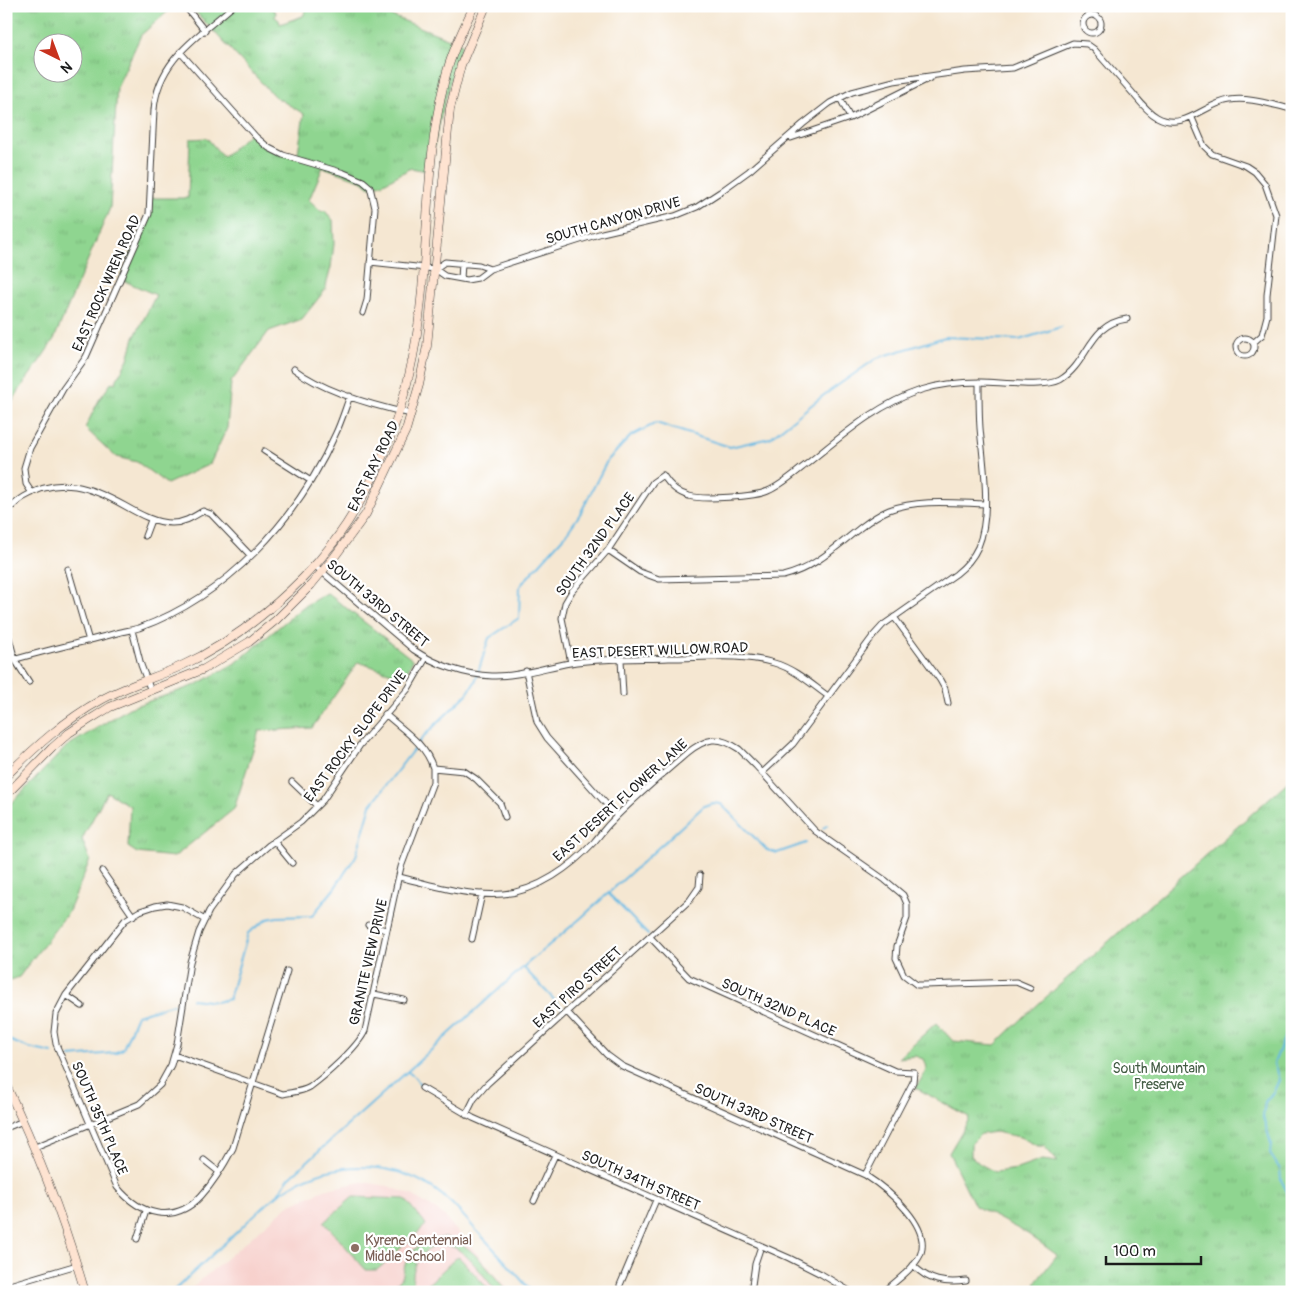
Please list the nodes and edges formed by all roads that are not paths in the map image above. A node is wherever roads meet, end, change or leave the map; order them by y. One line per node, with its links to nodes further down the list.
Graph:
1 (184, 6): 5 (street)
2 (233, 6): 5 (street, EAST ROCK WREN ROAD)
3 (474, 6): 17 (main road, EAST RAY ROAD)
4 (486, 6): 17 (main road, EAST RAY ROAD)
5 (205, 31): 8 (street, EAST ROCK WREN ROAD)
6 (1089, 32): 7 (street)
7 (1087, 44): 9 (street, SOUTH CANYON DRIVE); 13 (street)
8 (180, 52): 15 (street); 30 (street, EAST ROCK WREN ROAD)
9 (935, 75): 10 (street, SOUTH CANYON DRIVE); 12 (street, SOUTH CANYON DRIVE)
10 (840, 98): 12 (street); 14 (street, SOUTH CANYON DRIVE)
11 (1292, 107): 13 (street)
12 (850, 118): 14 (street, SOUTH CANYON DRIVE)
13 (1192, 118): 22 (street)
14 (784, 142): 18 (street, SOUTH CANYON DRIVE)
15 (370, 262): 17 (street); 20 (street)
16 (462, 264): 17 (street, SOUTH CANYON DRIVE); 18 (street, SOUTH CANYON DRIVE); 19 (street)
17 (428, 268): 19 (street); 26 (main road, EAST RAY ROAD); 27 (main road, EAST RAY ROAD)
18 (490, 269): 19 (street, SOUTH CANYON DRIVE)
19 (461, 279)
20 (363, 312)
21 (1127, 319): 24 (street)
22 (1253, 343)
23 (294, 369): 25 (street)
24 (979, 382): 31 (street); 35 (street, SOUTH 32ND PLACE)
25 (350, 396): 26 (street); 29 (street)
26 (399, 412): 27 (street); 37 (main road, EAST RAY ROAD)
27 (411, 414): 39 (main road, EAST RAY ROAD)
28 (264, 451): 29 (street)
29 (311, 481): 36 (street)
30 (32, 493): 32 (street); 33 (street)
31 (985, 504): 35 (street); 40 (street)
32 (6, 512)
33 (151, 520): 34 (street); 36 (street)
34 (145, 536)
35 (608, 550): 48 (street, SOUTH 32ND PLACE)
36 (251, 556): 42 (street)
37 (314, 565): 39 (street, SOUTH 33RD STREET); 50 (main road, EAST RAY ROAD)
38 (68, 568): 43 (street)
39 (322, 572): 44 (street, SOUTH 33RD STREET); 52 (main road, EAST RAY ROAD)
40 (894, 617): 54 (street); 55 (street)
41 (6, 627): 45 (street)
42 (132, 630): 43 (street); 50 (street)
43 (89, 641): 45 (street)
44 (426, 658): 49 (street, EAST DESERT WILLOW ROAD); 56 (street, EAST ROCKY SLOPE DRIVE)
45 (15, 660): 47 (street); 51 (street)
46 (621, 660): 48 (street, EAST DESERT WILLOW ROAD); 53 (street); 54 (street, EAST DESERT WILLOW ROAD)
47 (6, 662)
48 (571, 663): 49 (street, EAST DESERT WILLOW ROAD)
49 (526, 671): 63 (street)
50 (147, 680): 52 (street); 59 (main road, EAST RAY ROAD)
51 (29, 682)
52 (151, 691): 61 (main road, EAST RAY ROAD)
53 (623, 694)
54 (828, 696): 58 (street)
55 (948, 703)
56 (385, 714): 57 (street); 62 (street, EAST ROCKY SLOPE DRIVE)
57 (433, 768): 64 (street); 69 (street, GRANITE VIEW DRIVE)
58 (762, 773): 63 (street, EAST DESERT FLOWER LANE); 78 (street)
59 (6, 776)
60 (292, 782): 62 (street)
61 (6, 795)
62 (317, 806): 65 (street, EAST ROCKY SLOPE DRIVE)
63 (617, 816): 70 (street, EAST DESERT FLOWER LANE)
64 (505, 817)
65 (274, 841): 66 (street); 72 (street, EAST ROCKY SLOPE DRIVE)
66 (292, 863)
67 (102, 871): 71 (street)
68 (700, 876): 75 (street, EAST PIRO STREET)
69 (398, 877): 70 (street); 74 (street, GRANITE VIEW DRIVE)
70 (482, 894): 76 (street)
71 (132, 916): 72 (street); 80 (street)
72 (205, 920): 84 (street, EAST ROCKY SLOPE DRIVE)
73 (368, 925): 74 (street)
74 (386, 930): 79 (street, GRANITE VIEW DRIVE)
75 (650, 937): 83 (street, EAST PIRO STREET); 96 (street, SOUTH 32ND PLACE)
76 (472, 939)
77 (288, 971): 85 (street)
78 (1030, 988)
79 (374, 994): 81 (street); 85 (street, GRANITE VIEW DRIVE)
80 (66, 995): 82 (street); 90 (street, SOUTH 35TH PLACE)
81 (404, 1000)
82 (82, 1006)
83 (566, 1012): 88 (street, EAST PIRO STREET); 96 (street, SOUTH 33RD STREET)
84 (174, 1055): 85 (street, GRANITE VIEW DRIVE); 90 (street, EAST ROCKY SLOPE DRIVE)
85 (254, 1083): 95 (street)
86 (6, 1085): 89 (main road)
87 (422, 1088): 88 (street, SOUTH 34TH STREET)
88 (466, 1115): 93 (street, SOUTH 34TH STREET)
89 (23, 1121): 91 (street); 92 (main road)
90 (91, 1125): 92 (street, EAST ROCKY SLOPE DRIVE); 99 (street, SOUTH 35TH PLACE)
91 (6, 1128)
92 (35, 1147): 102 (main road)
93 (555, 1155): 97 (street, SOUTH 34TH STREET); 98 (street)
94 (204, 1160): 95 (street)
95 (219, 1172): 99 (street)
96 (865, 1174): 103 (street, SOUTH 33RD STREET)
97 (656, 1200): 101 (street, SOUTH 34TH STREET); 105 (street)
98 (534, 1201)
99 (146, 1211): 100 (street)
100 (137, 1239)
101 (761, 1246): 108 (street); 109 (street, SOUTH 34TH STREET)
102 (77, 1265): 106 (street); 107 (main road)
103 (913, 1265): 104 (street); 110 (street)
104 (966, 1281)
105 (620, 1285)
106 (6, 1286)
107 (85, 1292)
108 (751, 1292)
109 (851, 1292)
110 (884, 1292)

